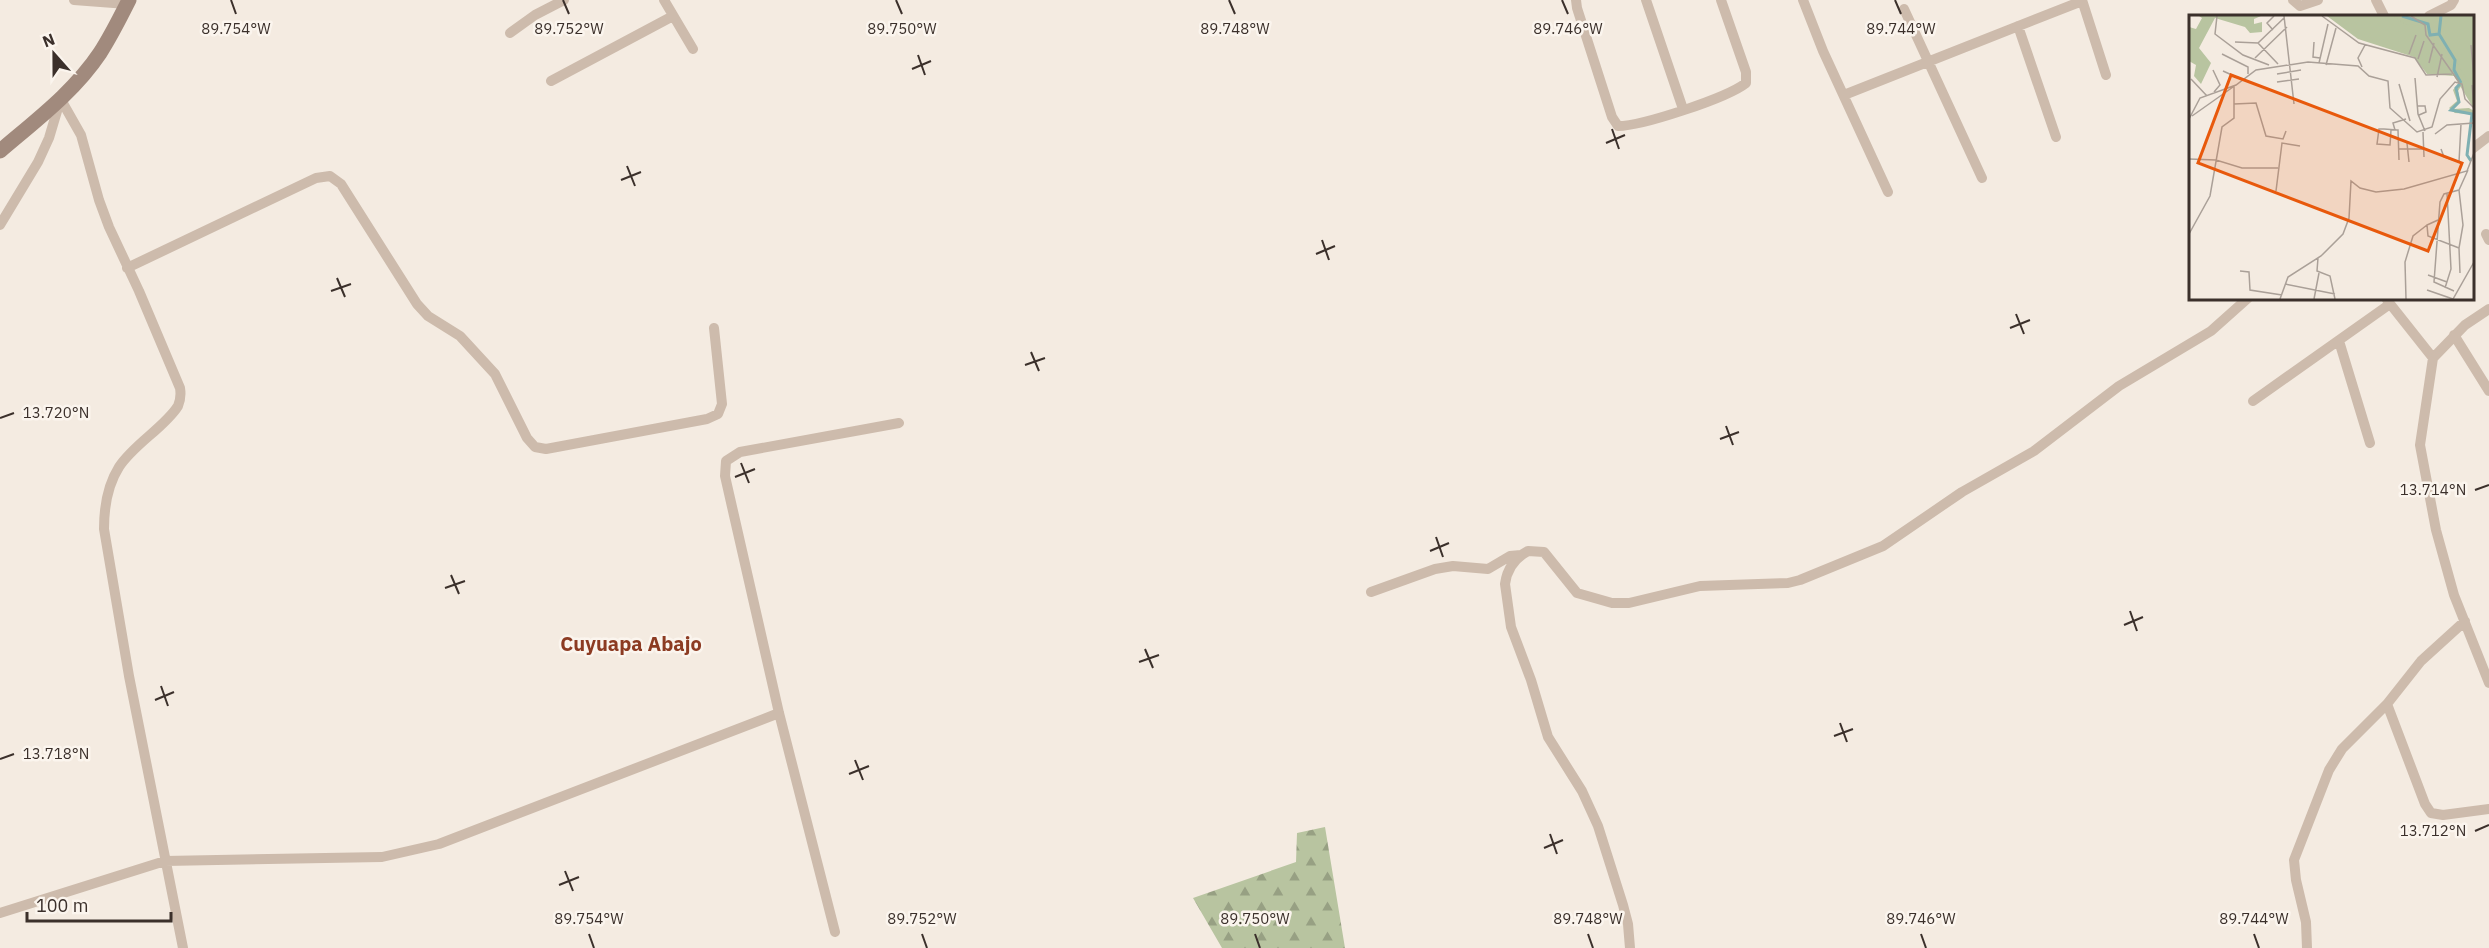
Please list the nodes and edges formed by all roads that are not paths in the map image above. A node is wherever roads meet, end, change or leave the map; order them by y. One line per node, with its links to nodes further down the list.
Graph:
1 (74, 0): 13 (street)
2 (564, 0): 19 (street)
3 (664, 0): 17 (street)
4 (1576, 0): 26 (street)
5 (1646, 0): 26 (street)
6 (1721, 0): 26 (street)
7 (1803, 0): 24 (street)
8 (2293, 0): 9 (street)
9 (2318, 0)
10 (2376, 0): 15 (street)
11 (2454, 0): 16 (street)
12 (2082, 1): 18 (street); 22 (street)
13 (128, 2): 25 (street)
14 (1904, 9): 21 (street)
15 (2384, 15)
16 (2431, 15)
17 (673, 16): 20 (street); 23 (street)
18 (2018, 26): 21 (street); 27 (street)
19 (510, 33)
20 (693, 49)
21 (1928, 62): 24 (street); 31 (street)
22 (2106, 75)
23 (550, 81)
24 (1844, 95): 32 (street)
25 (60, 98): 30 (street); 33 (street); 34 (street)
26 (1683, 109)
27 (2056, 136)
28 (2489, 136): 29 (street)
29 (2474, 147)
30 (0, 151)
31 (1983, 178)
32 (1888, 192)
33 (0, 225)
34 (128, 268): 38 (street); 53 (street)
35 (2246, 300): 46 (street)
36 (2387, 301): 40 (street); 41 (street)
37 (2489, 309): 39 (street)
38 (714, 328)
39 (2454, 335): 41 (street); 42 (street)
40 (2339, 341): 43 (street); 45 (street)
41 (2433, 358): 48 (street)
42 (2489, 391)
43 (2253, 401)
44 (898, 423): 51 (street)
45 (2370, 443)
46 (1521, 555): 47 (street); 57 (street)
47 (1371, 592)
48 (2465, 621): 49 (street); 50 (street)
49 (2489, 683)
50 (2387, 704): 52 (street); 58 (street)
51 (779, 713): 53 (street); 55 (street)
52 (2489, 809)
53 (165, 861): 54 (street); 56 (street)
54 (0, 913)
55 (835, 932)
56 (183, 948)
57 (1630, 948)
58 (2307, 948)

